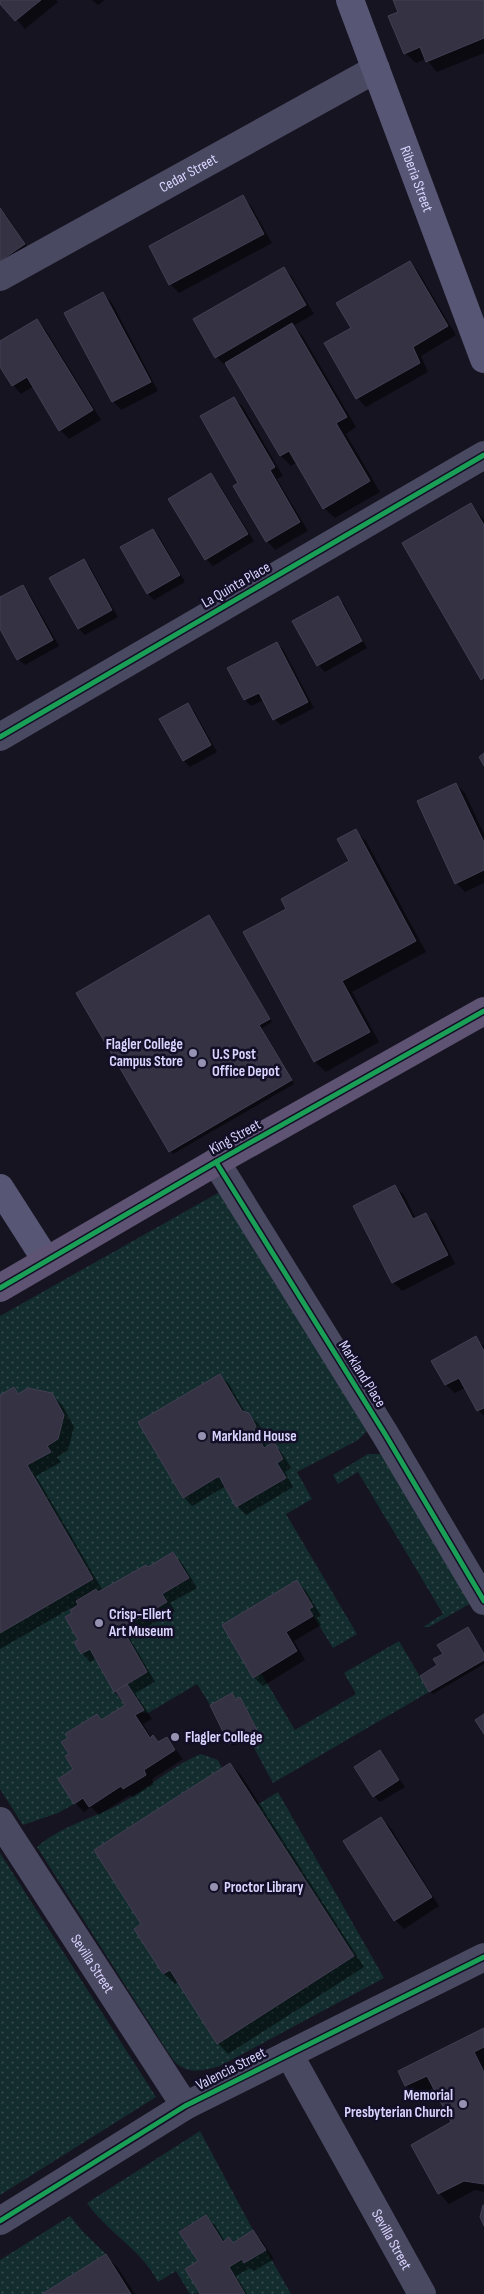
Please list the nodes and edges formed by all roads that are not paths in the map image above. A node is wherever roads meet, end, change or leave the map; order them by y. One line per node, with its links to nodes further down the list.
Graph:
1 (350, 0): 2 (street, Riberia Street)
2 (376, 69): 3 (street, Cedar Street); 4 (street, Riberia Street)
3 (0, 277)
4 (484, 359)
5 (484, 455): 6 (street, La Quinta Place)
6 (0, 737)
7 (484, 1012): 8 (main road, King Street)
8 (216, 1162): 10 (main road, King Street); 12 (street, Markland Place)
9 (0, 1188): 10 (street)
10 (46, 1260): 11 (main road, King Street)
11 (0, 1288)
12 (484, 1601)
13 (0, 1821): 16 (street, Sevilla Street)
14 (484, 1957): 15 (street, Valencia Street)
15 (289, 2054): 16 (street, Valencia Street); 18 (street, Sevilla Street)
16 (185, 2106): 17 (street, Valencia Street)
17 (0, 2221)
18 (422, 2294)

